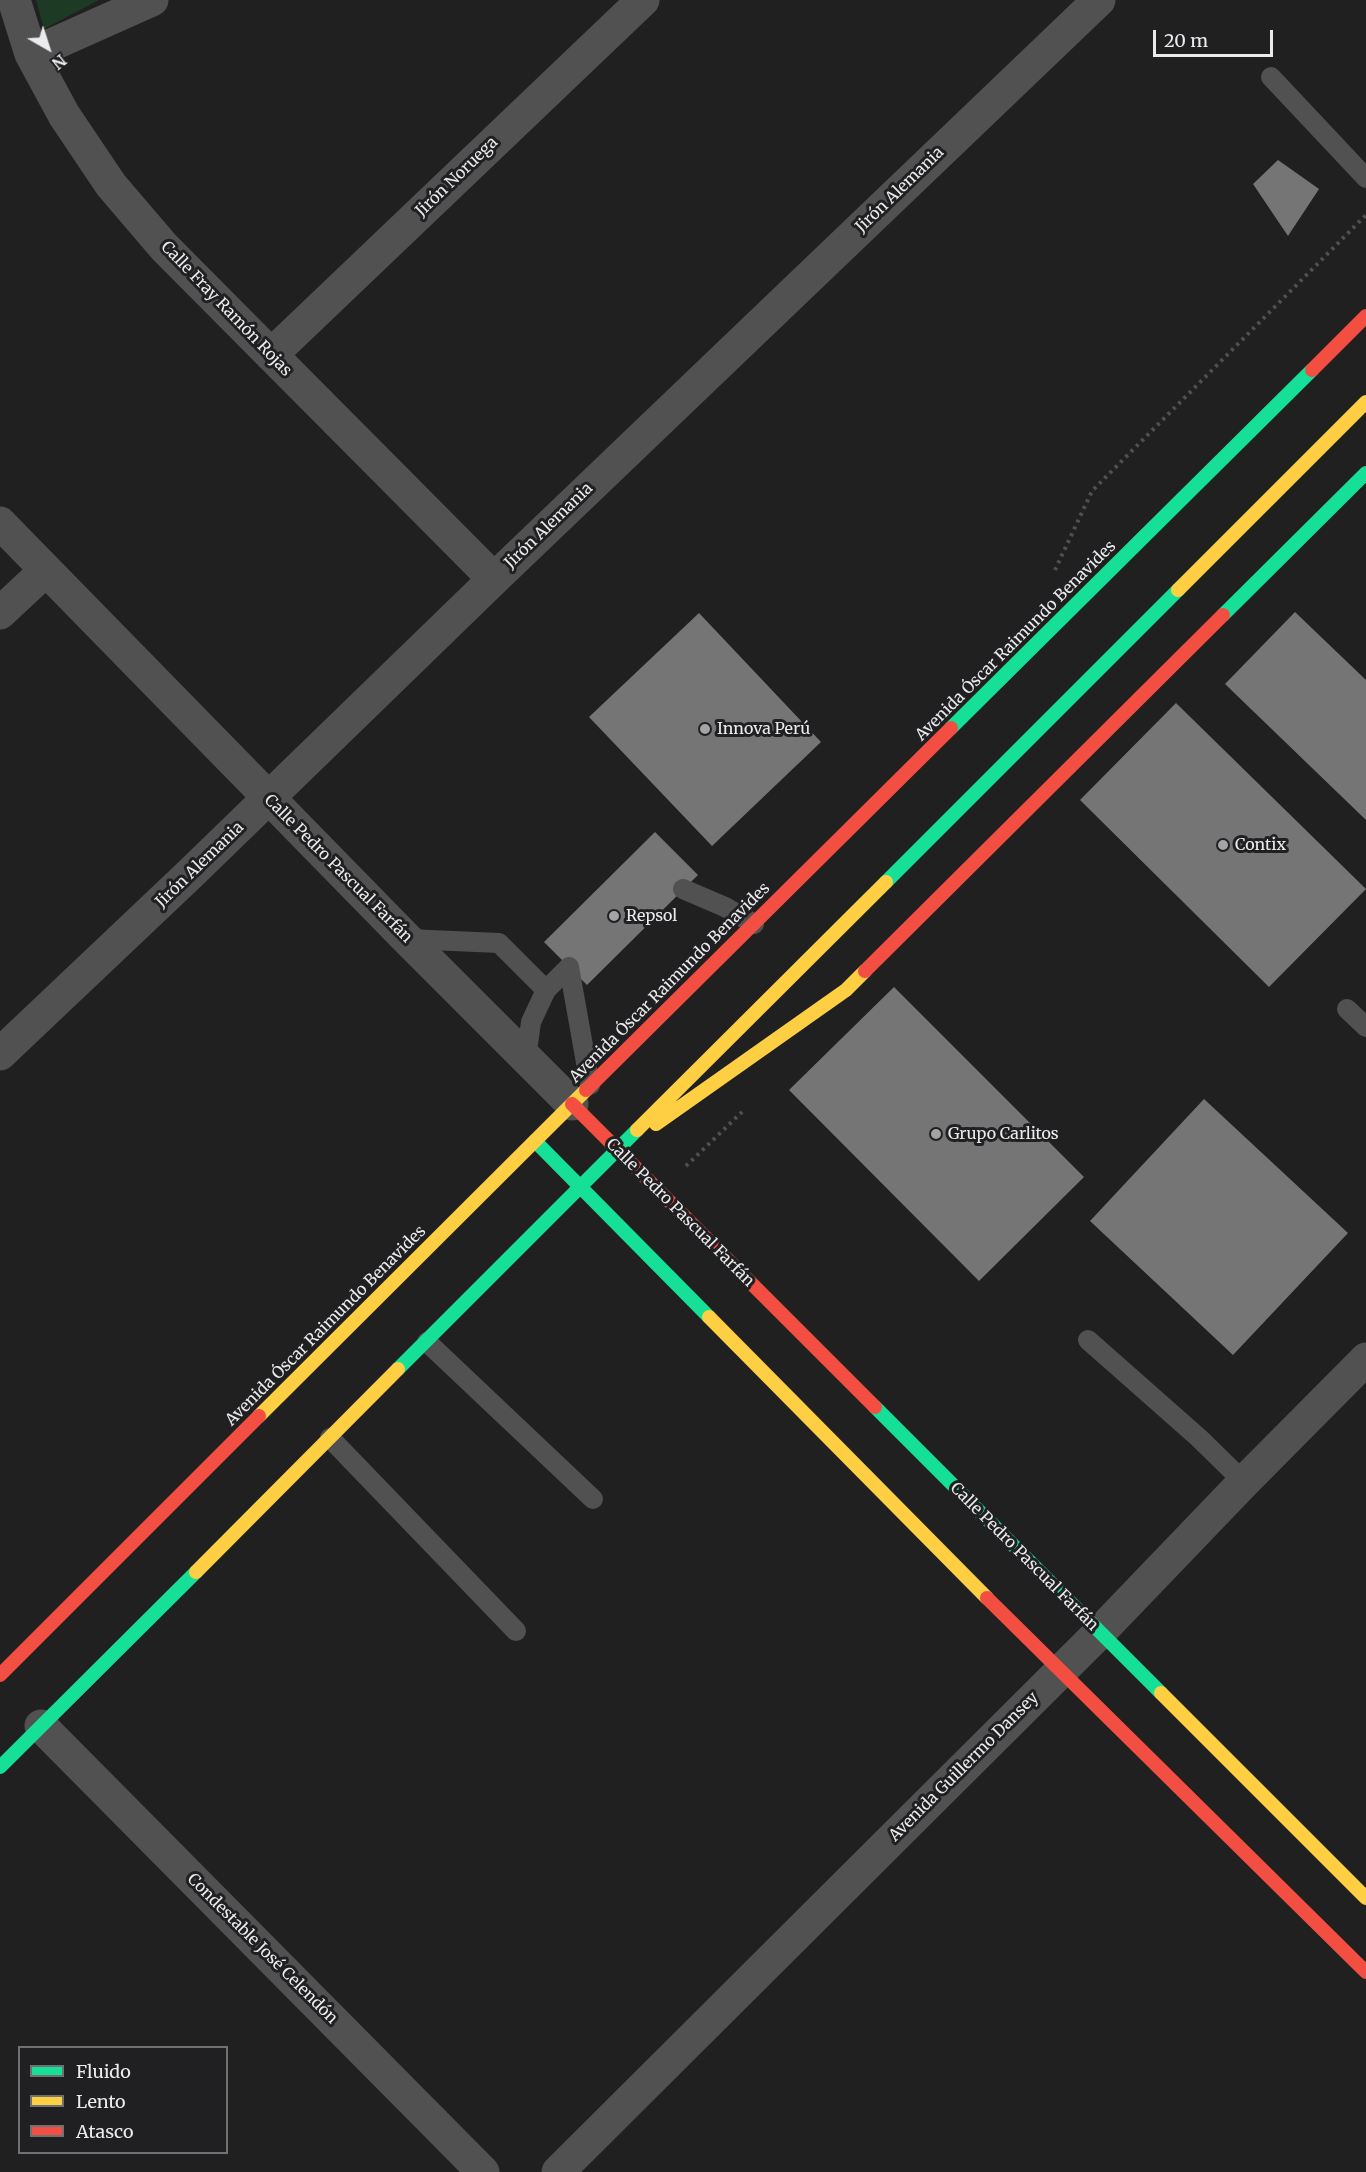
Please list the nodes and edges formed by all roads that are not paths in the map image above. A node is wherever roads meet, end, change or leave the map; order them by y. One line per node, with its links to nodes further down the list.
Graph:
1 (14, 0): 5 (street, Calle Fray Ramón Rojas)
2 (152, 0): 5 (street)
3 (644, 0): 9 (street, Jirón Noruega)
4 (1099, 0): 14 (street, Jirón Alemania)
5 (31, 54): 9 (street, Calle Fray Ramón Rojas)
6 (1271, 77): 7 (lane)
7 (1366, 178)
8 (1366, 316): 18 (main road, Avenida Óscar Raimundo Benavides)
9 (271, 355): 14 (street, Calle Fray Ramón Rojas)
10 (1366, 402): 27 (main road)
11 (1366, 473): 27 (main road)
12 (0, 523): 13 (street, Calle Pedro Pascual Farfán)
13 (45, 571): 15 (street); 16 (street, Calle Pedro Pascual Farfán)
14 (494, 579): 16 (street, Jirón Alemania)
15 (0, 613)
16 (269, 799): 19 (street, Calle Pedro Pascual Farfán); 23 (street, Jirón Alemania)
17 (683, 890): 18 (lane)
18 (754, 924): 25 (main road, Avenida Óscar Raimundo Benavides)
19 (407, 939): 20 (lane); 24 (street, Calle Pedro Pascual Farfán)
20 (546, 990): 24 (lane); 25 (lane)
21 (1347, 1009): 22 (lane)
22 (1366, 1027)
23 (0, 1054)
24 (526, 1059): 25 (street, Calle Pedro Pascual Farfán)
25 (581, 1094): 26 (main road, Avenida Óscar Raimundo Benavides); 27 (main road, Calle Pedro Pascual Farfán)
26 (535, 1141): 28 (main road); 38 (main road, Avenida Óscar Raimundo Benavides)
27 (618, 1151): 28 (main road); 36 (main road, Calle Pedro Pascual Farfán)
28 (582, 1187): 30 (main road); 37 (main road)
29 (1088, 1340): 33 (lane)
30 (427, 1342): 32 (main road); 34 (lane)
31 (1366, 1359): 33 (street, Avenida Guillermo Dansey)
32 (330, 1438): 35 (lane); 39 (main road)
33 (1244, 1482): 36 (street, Avenida Guillermo Dansey)
34 (592, 1499)
35 (516, 1631)
36 (1100, 1632): 37 (street, Avenida Guillermo Dansey); 41 (main road, Calle Pedro Pascual Farfán)
37 (1060, 1671): 42 (main road); 44 (street, Avenida Guillermo Dansey)
38 (0, 1675)
39 (41, 1726): 40 (main road); 43 (street, Condestable José Celendón)
40 (0, 1767)
41 (1366, 1898)
42 (1366, 1972)
43 (483, 2172)
44 (558, 2172)

